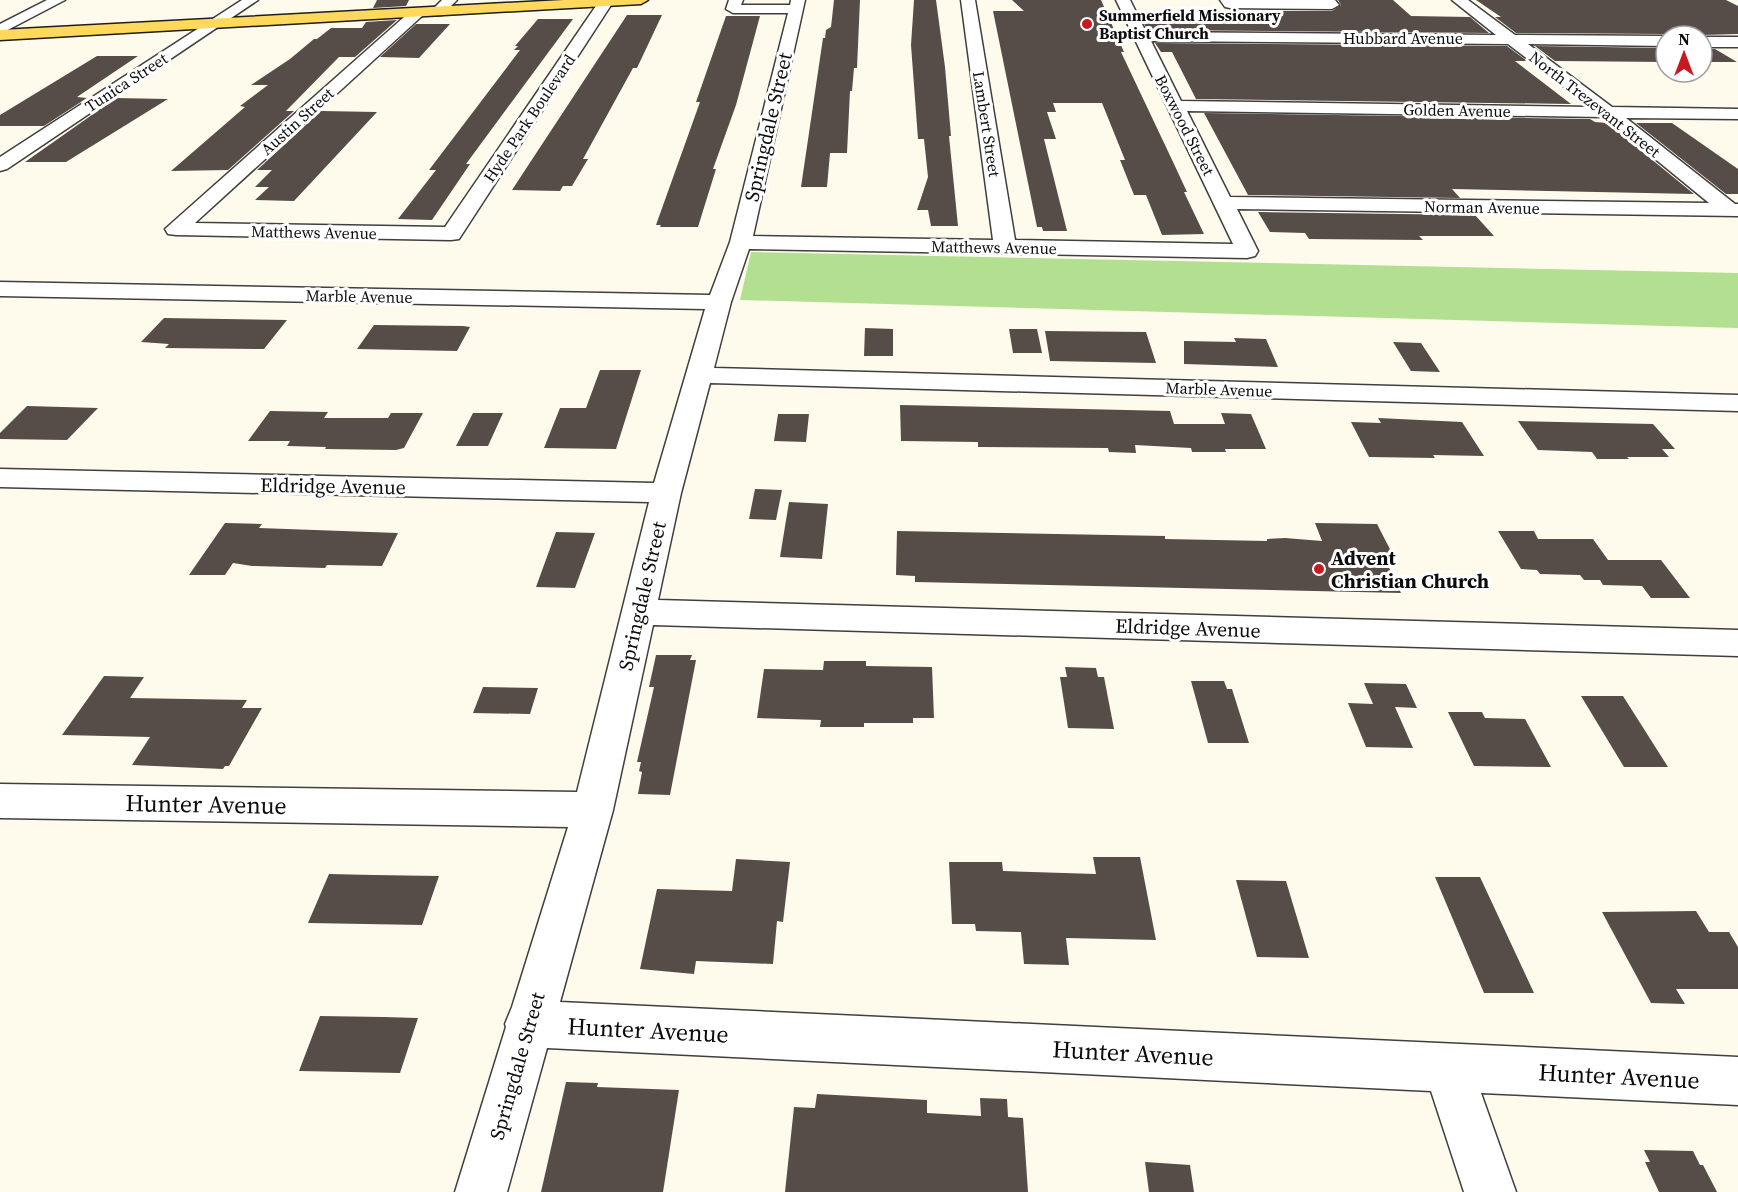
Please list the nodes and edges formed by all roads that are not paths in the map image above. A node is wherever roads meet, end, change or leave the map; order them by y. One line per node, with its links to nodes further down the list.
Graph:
1 (58, 0): 16 (street)
2 (251, 0): 15 (street, Tunica Street)
3 (450, 0): 13 (street)
4 (641, 0): 10 (main road)
5 (736, 0): 12 (street)
6 (968, 0): 32 (street, Lambert Street)
7 (1122, 0): 18 (street, Boxwood Street)
8 (1227, 0): 11 (street)
9 (1459, 0): 19 (street, North Trezevant Street)
10 (606, 2): 13 (main road); 30 (street, Hyde Park Boulevard)
11 (1333, 2)
12 (796, 5): 31 (street, Springdale Street)
13 (437, 12): 14 (main road)
14 (417, 13): 15 (main road); 29 (street, Austin Street)
15 (214, 24): 17 (main road); 26 (street, Tunica Street)
16 (0, 30)
17 (0, 35)
18 (1140, 36): 19 (street, Hubbard Avenue); 23 (street, Boxwood Street)
19 (1512, 39): 20 (street, Hubbard Avenue); 24 (street, North Trezevant Street)
20 (1654, 41)
21 (1714, 42): 22 (street)
22 (1738, 42)
23 (1176, 106): 24 (street, Golden Avenue); 27 (street, Boxwood Street)
24 (1608, 112): 25 (street, Golden Avenue); 28 (street, North Trezevant Street)
25 (1738, 114)
26 (0, 165)
27 (1225, 203): 28 (street, Norman Avenue); 33 (street, Boxwood Street)
28 (1734, 210)
29 (176, 229): 30 (street, Matthews Avenue)
30 (451, 234)
31 (741, 242): 32 (street, Matthews Avenue); 35 (street, Springdale Street)
32 (1005, 247): 33 (street, Matthews Avenue)
33 (1247, 251)
34 (0, 289): 35 (street, Marble Avenue)
35 (719, 302): 36 (street, Springdale Street)
36 (699, 375): 37 (street, Marble Avenue); 39 (street, Springdale Street)
37 (1738, 403)
38 (0, 478): 39 (street, Eldridge Avenue)
39 (666, 494): 40 (street, Springdale Street)
40 (637, 612): 41 (street, Eldridge Avenue); 43 (street, Springdale Street)
41 (1738, 643)
42 (0, 801): 43 (street, Hunter Avenue)
43 (593, 810): 44 (street, Springdale Street)
44 (528, 1024): 45 (street, Hunter Avenue); 47 (street, Springdale Street)
45 (1448, 1068): 46 (street, Hunter Avenue); 48 (street)
46 (1738, 1081)
47 (481, 1192)
48 (1491, 1192)

